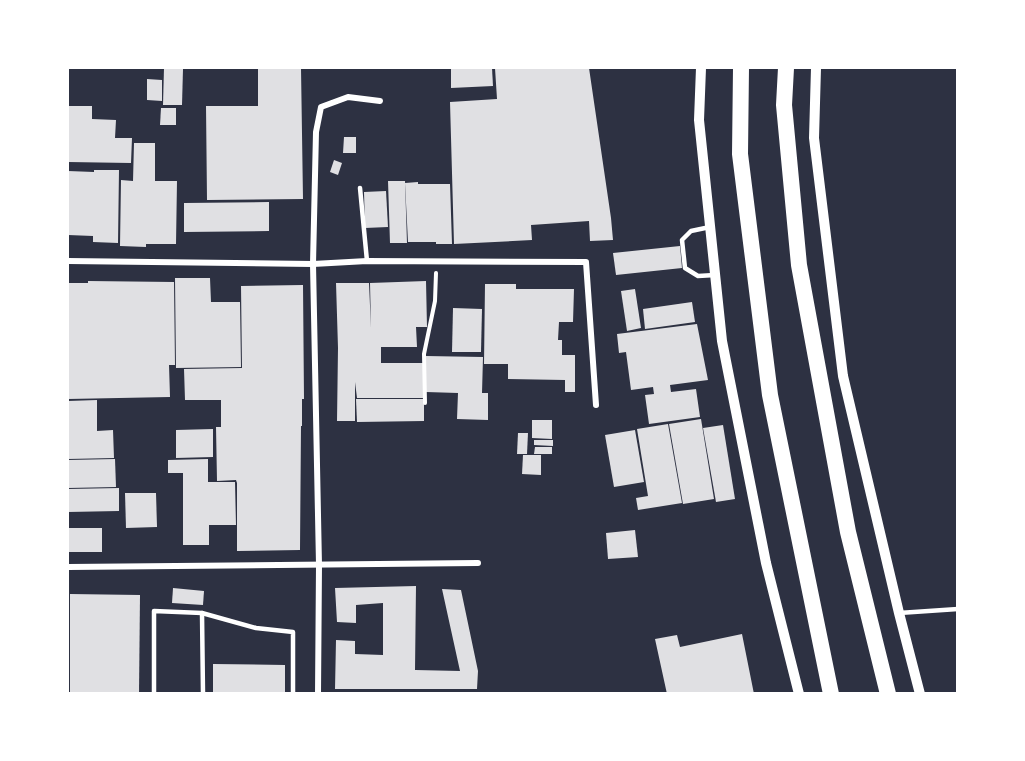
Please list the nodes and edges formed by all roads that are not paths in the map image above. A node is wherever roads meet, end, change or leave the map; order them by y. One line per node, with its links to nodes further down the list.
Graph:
1 (701, 68): 7 (street)
2 (741, 68): 24 (highway)
3 (786, 68): 25 (highway)
4 (816, 68): 18 (street)
5 (380, 101): 10 (street)
6 (360, 188): 9 (lane)
7 (710, 227): 11 (street); 11 (lane)
8 (68, 261): 10 (street)
9 (367, 261): 10 (street); 12 (street)
10 (313, 264): 14 (street)
11 (715, 275): 23 (street)
12 (596, 405)
13 (478, 563): 14 (street)
14 (319, 565): 15 (street); 22 (street)
15 (68, 567)
16 (957, 609): 18 (lane)
17 (202, 613): 19 (lane); 20 (lane); 21 (lane)
18 (898, 613): 26 (street)
19 (154, 693)
20 (203, 693)
21 (293, 693)
22 (318, 693)
23 (799, 693)
24 (831, 693)
25 (888, 693)
26 (920, 693)

